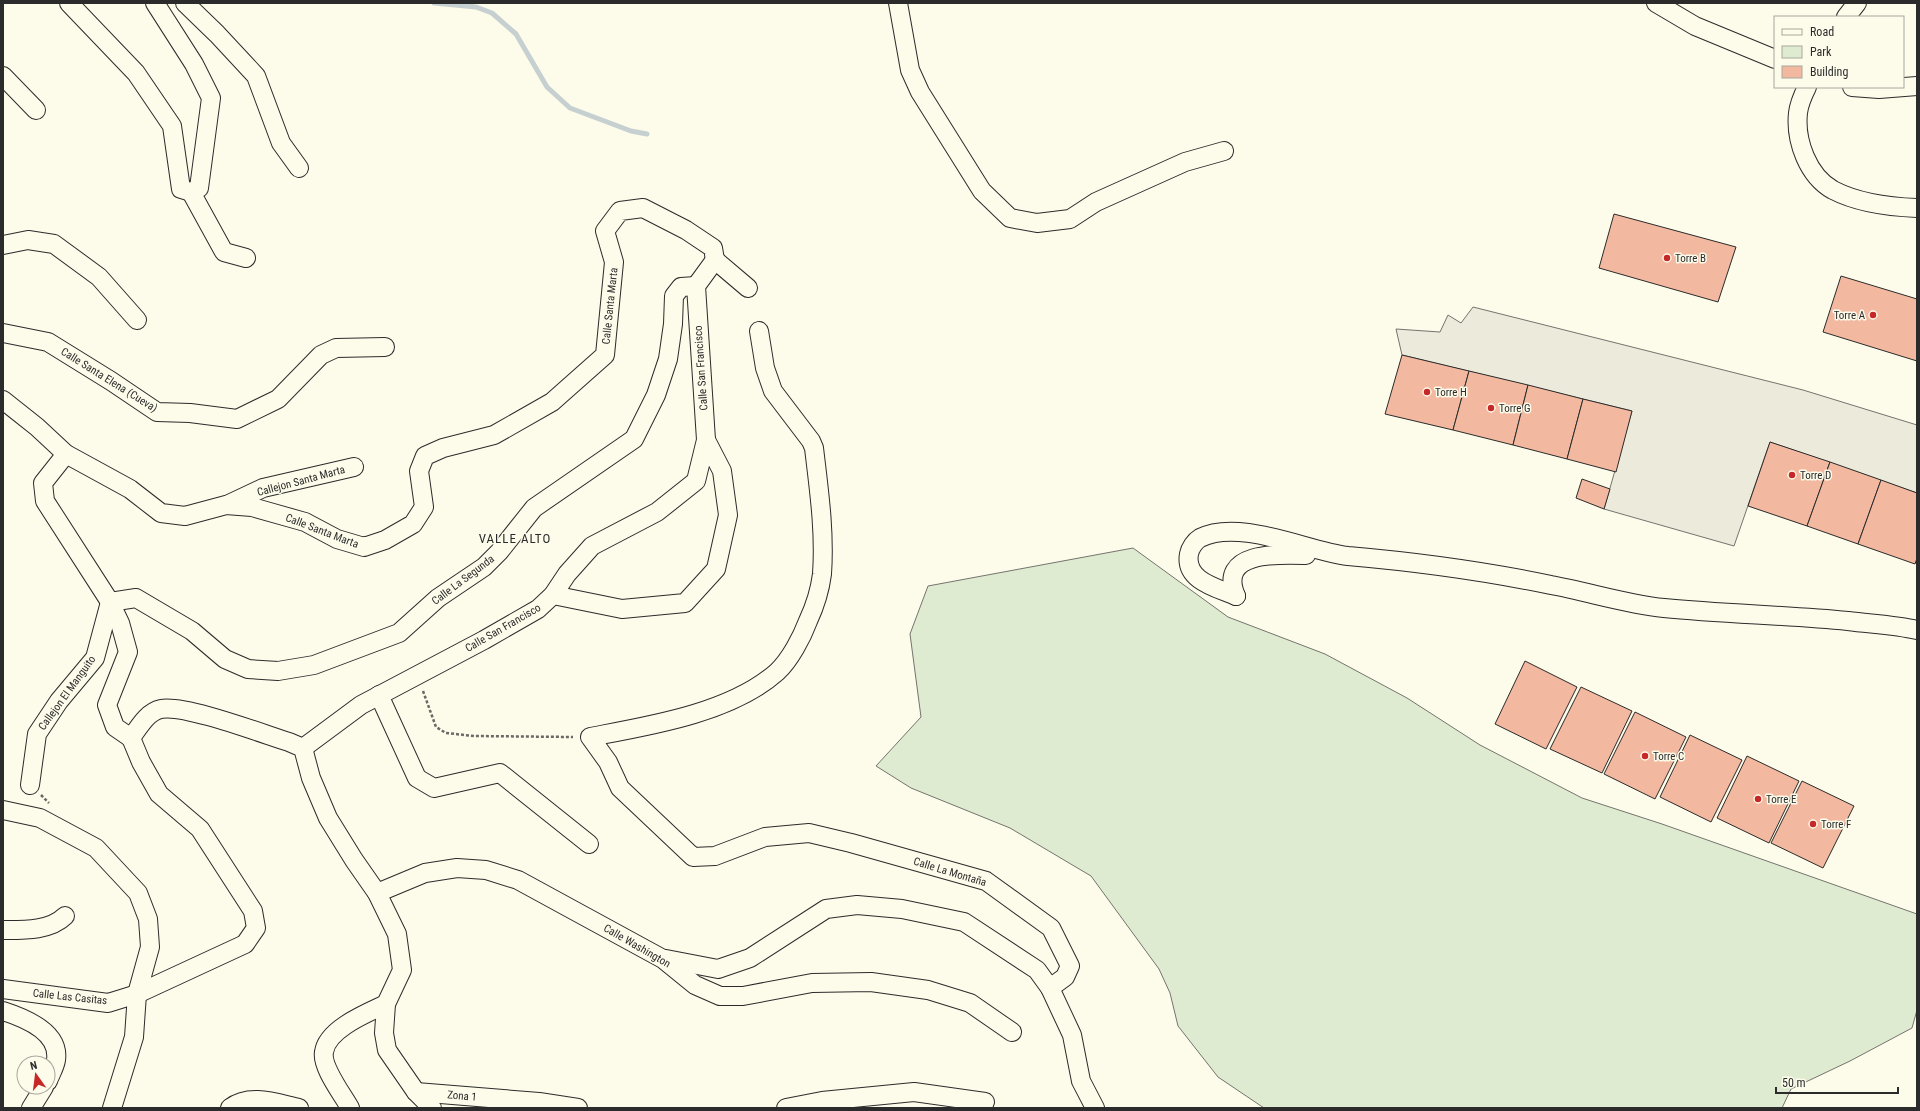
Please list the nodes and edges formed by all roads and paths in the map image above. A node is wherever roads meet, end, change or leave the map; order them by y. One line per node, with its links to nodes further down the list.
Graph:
1 (69, 3): 18 (street)
2 (154, 3): 18 (street)
3 (185, 3): 17 (street)
4 (898, 3): 16 (street)
5 (1656, 3): 8 (street)
6 (1858, 3): 7 (street)
7 (1847, 16)
8 (1774, 59)
9 (3, 76): 15 (street)
10 (1917, 86): 11 (street)
11 (1904, 87)
12 (1806, 88): 19 (street)
13 (1866, 88): 14 (street)
14 (1892, 88)
15 (36, 110)
16 (1224, 151)
17 (299, 168)
18 (191, 192): 21 (street)
19 (1917, 208)
20 (3, 245): 25 (street)
21 (246, 258)
22 (715, 260): 23 (street); 24 (street); 33 (street, Calle Santa Marta)
23 (696, 286): 30 (street, Calle San Francisco); 36 (street, Calle La Segunda)
24 (748, 288)
25 (137, 320)
26 (759, 331): 40 (street)
27 (3, 333): 28 (street, Calle Santa Elena (Cueva))
28 (385, 347)
29 (3, 400): 31 (street, Calle Santa Marta)
30 (706, 440): 35 (street, Calle San Francisco); 35 (street)
31 (66, 454): 33 (street, Calle Santa Marta); 36 (street)
32 (354, 467): 33 (street, Callejon Santa Marta)
33 (226, 505)
34 (1337, 554): 34 (street); 37 (street)
35 (554, 595): 38 (street, Calle San Francisco)
36 (110, 602): 41 (street); 43 (street, Callejon El Manguito)
37 (1917, 630)
38 (417, 676): 39 (street, Calle San Francisco); 40 (path)
39 (379, 695): 42 (street, Calle San Francisco); 45 (street)
40 (590, 737): 50 (street, Calle La Montaña)
41 (131, 738): 42 (street); 52 (street, Calle Las Casitas)
42 (303, 748): 46 (street)
43 (30, 785)
44 (3, 810): 52 (street)
45 (589, 844)
46 (377, 893): 49 (street, Calle Washington); 53 (street)
47 (65, 916): 48 (street)
48 (3, 930)
49 (663, 959): 50 (street); 55 (street, Calle Washington)
50 (1050, 988): 68 (street)
51 (3, 989): 52 (street, Calle Las Casitas)
52 (137, 994): 61 (street)
53 (386, 1004): 57 (street); 64 (street)
54 (3, 1011): 56 (street)
55 (1012, 1032)
56 (55, 1055)
57 (416, 1092): 65 (street); 66 (street, Zona 1)
58 (39, 1095): 60 (street)
59 (986, 1102): 67 (street)
60 (31, 1108)
61 (112, 1108)
62 (230, 1108): 63 (street)
63 (299, 1108)
64 (350, 1108)
65 (432, 1108)
66 (578, 1108)
67 (786, 1108)
68 (1095, 1108)

